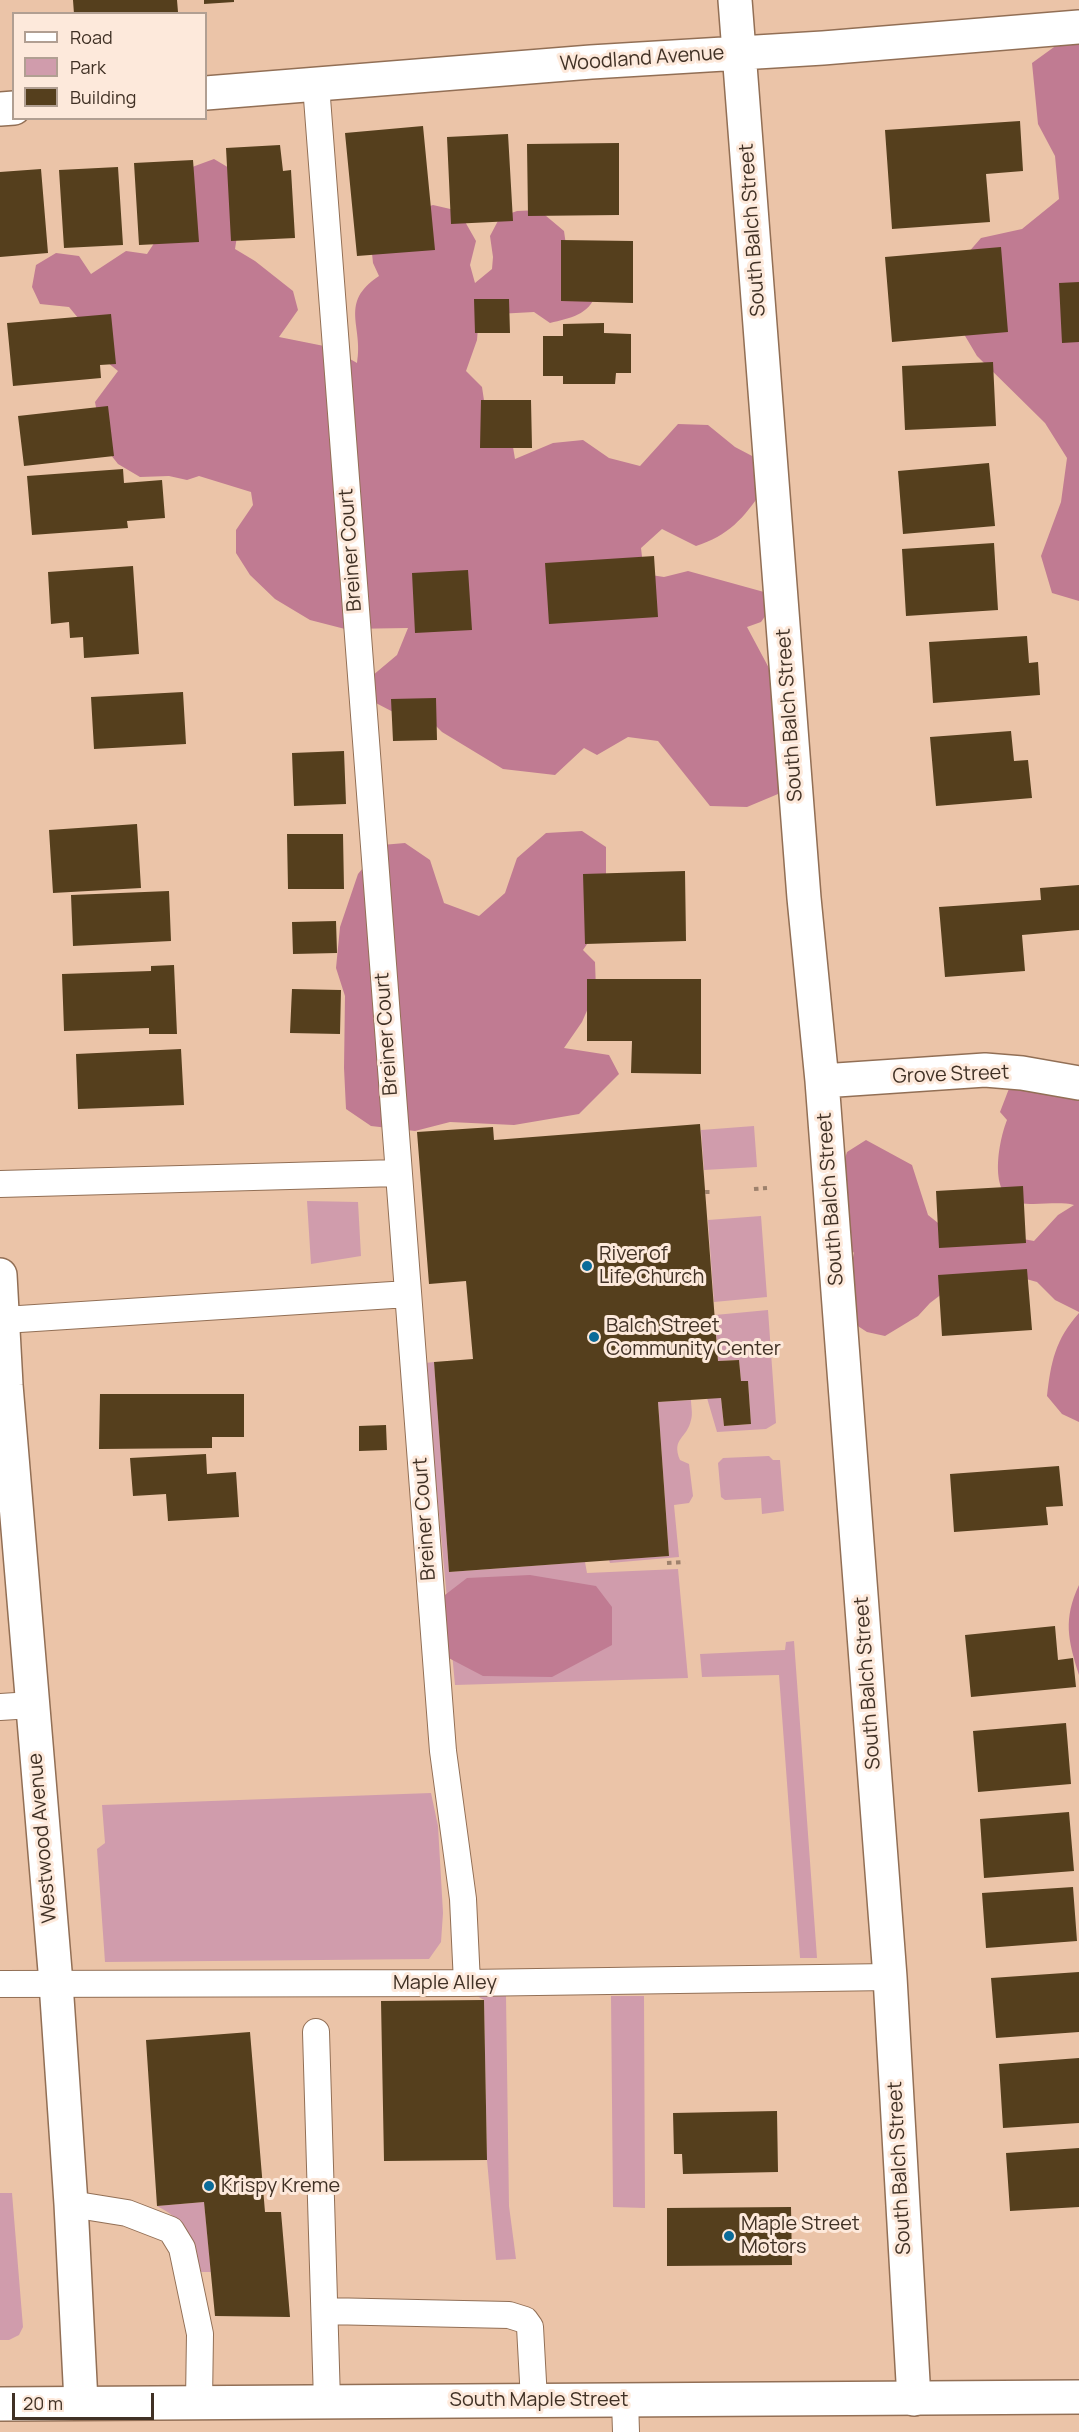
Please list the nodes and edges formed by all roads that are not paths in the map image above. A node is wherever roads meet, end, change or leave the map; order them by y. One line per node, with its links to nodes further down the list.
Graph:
1 (735, 0): 3 (street, South Balch Street)
2 (1079, 27): 3 (street, Woodland Avenue)
3 (739, 53): 4 (street, Woodland Avenue); 6 (street, South Balch Street)
4 (316, 85): 5 (street, Woodland Avenue); 8 (lane, Breiner Court)
5 (207, 93)
6 (822, 1081): 7 (street, Grove Street); 16 (street, South Balch Street)
7 (1079, 1083)
8 (398, 1173): 9 (lane); 11 (lane, Breiner Court)
9 (0, 1184)
10 (0, 1275): 12 (street, Westwood Avenue)
11 (408, 1294): 12 (lane); 18 (lane, Breiner Court)
12 (4, 1320): 13 (street, Westwood Avenue)
13 (3, 1385): 14 (street, Westwood Avenue)
14 (32, 1705): 15 (lane); 17 (street, Westwood Avenue)
15 (0, 1707)
16 (890, 1977): 18 (lane, Maple Alley); 24 (street, South Balch Street)
17 (56, 1983): 18 (lane, Maple Alley); 19 (lane, Maple Alley); 21 (street, Westwood Avenue)
18 (467, 1983)
19 (0, 1984)
20 (316, 2032): 22 (lane)
21 (71, 2204): 26 (lane); 28 (street, Westwood Avenue)
22 (325, 2311): 25 (lane); 27 (lane)
23 (1079, 2397): 24 (street, South Maple Street)
24 (914, 2399): 30 (street, South Maple Street)
25 (534, 2400): 27 (street, South Maple Street); 30 (street, South Maple Street)
26 (199, 2401): 27 (street, South Maple Street); 28 (street, South Maple Street)
27 (327, 2401)
28 (81, 2402): 29 (street, South Maple Street)
29 (0, 2404)
30 (625, 2416)

